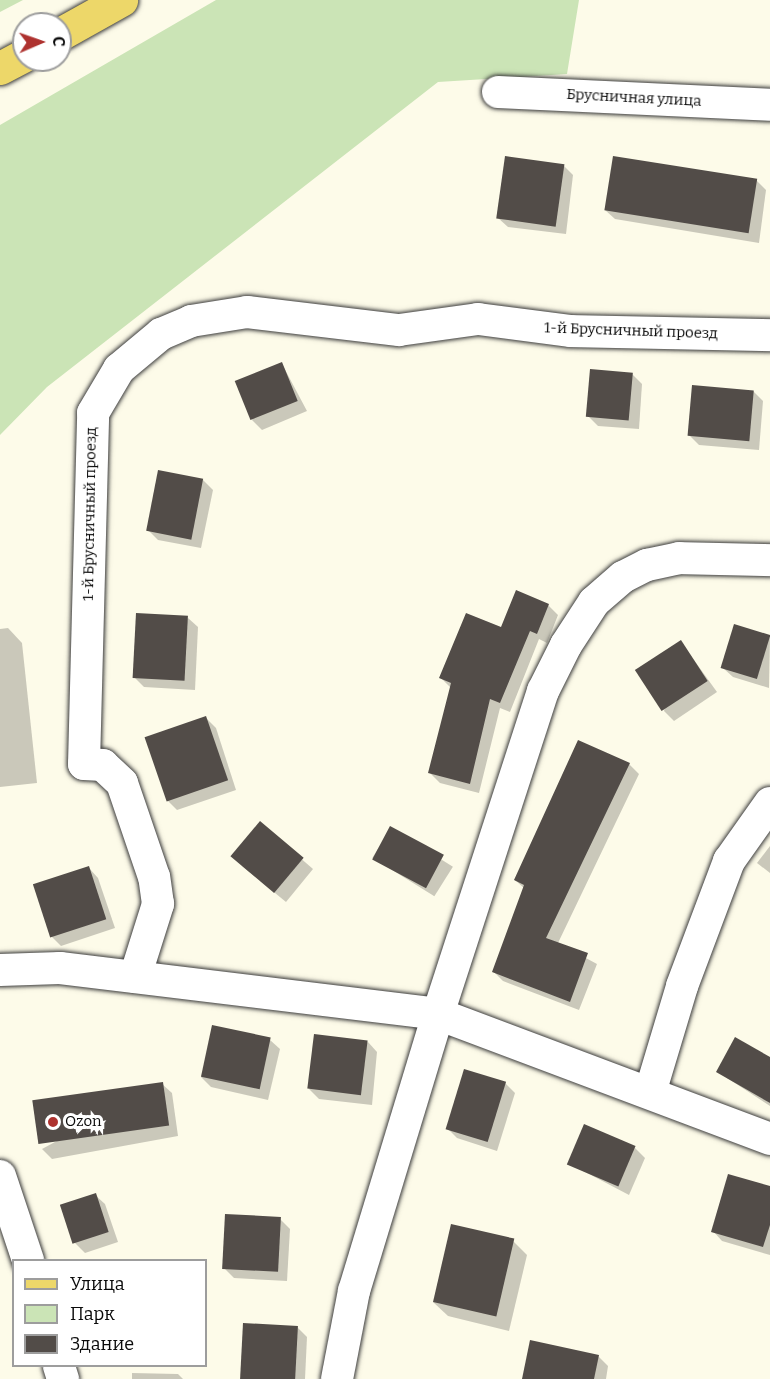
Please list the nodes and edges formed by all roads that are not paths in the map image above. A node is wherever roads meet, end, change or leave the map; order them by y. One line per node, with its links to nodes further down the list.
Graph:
1 (121, 0): 2 (main road)
2 (72, 27)
3 (498, 92): 4 (street, Брусничная улица)
4 (770, 105)
5 (770, 335): 9 (street, 1-й Брусничный проезд)
6 (770, 560): 10 (street)
7 (770, 803): 11 (street)
8 (0, 970): 9 (street)
9 (135, 977): 10 (street)
10 (438, 1014): 11 (street); 15 (street)
11 (650, 1093): 12 (street)
12 (770, 1139)
13 (0, 1176): 14 (street)
14 (28, 1259)
15 (337, 1379)

